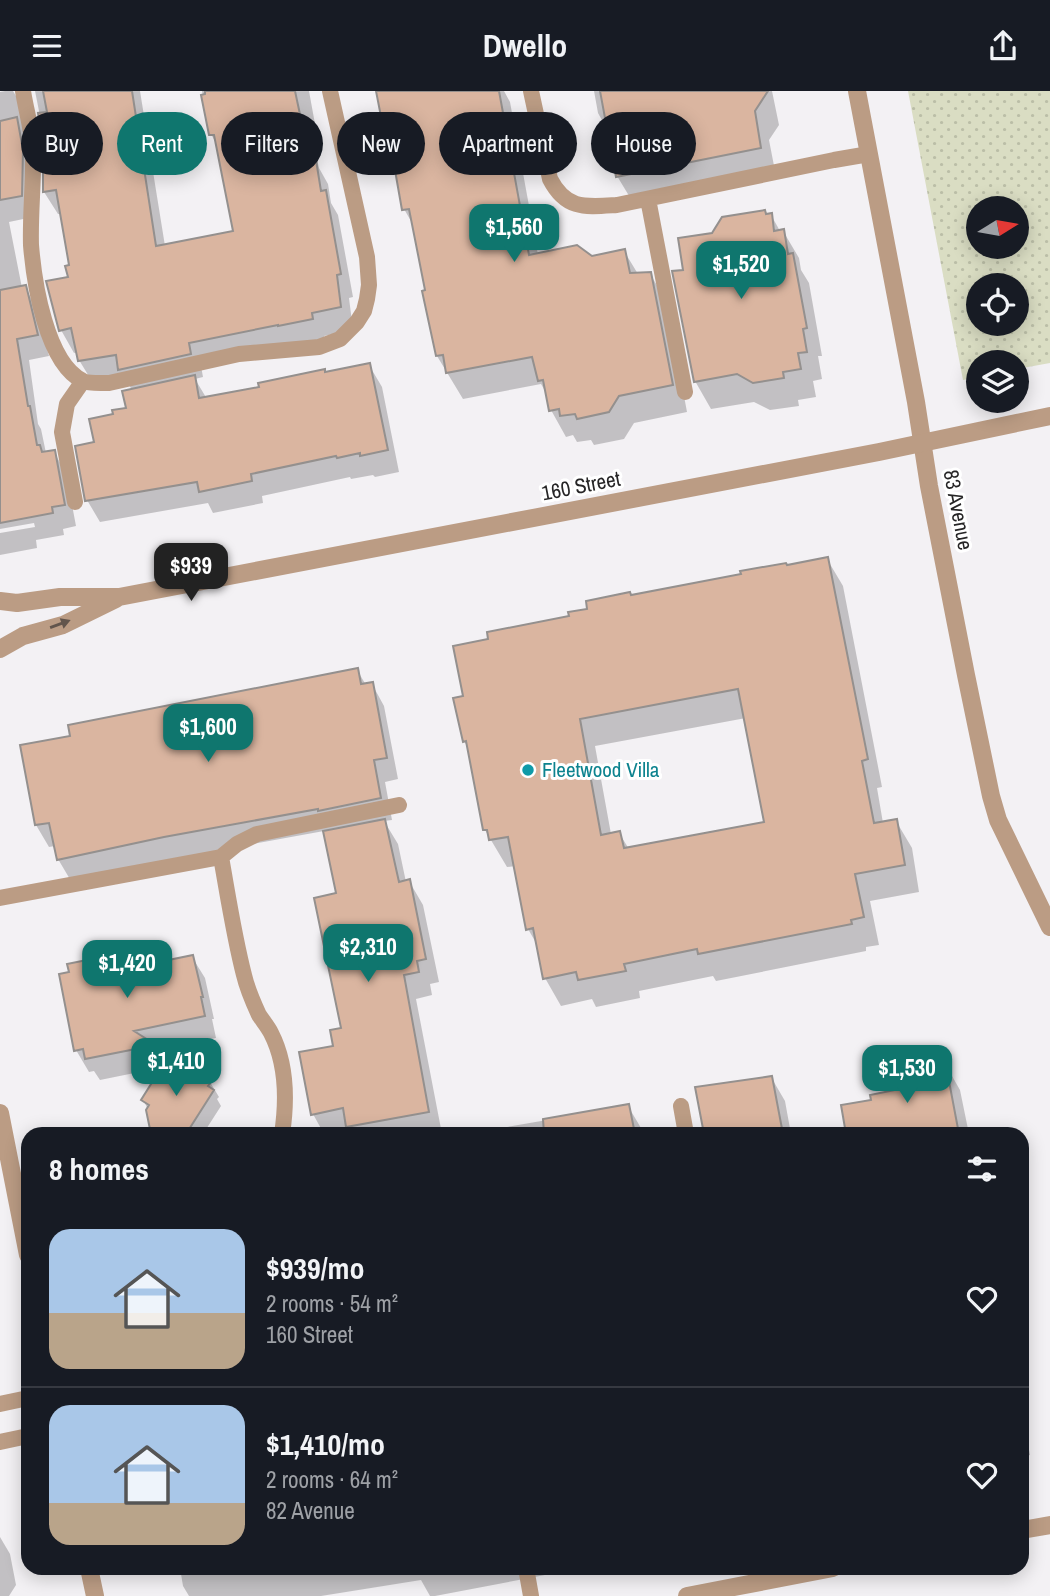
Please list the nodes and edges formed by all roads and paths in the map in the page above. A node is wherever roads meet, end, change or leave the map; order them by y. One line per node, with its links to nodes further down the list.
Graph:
1 (23, 91): 7 (lane)
2 (330, 91): 7 (lane)
3 (531, 91): 6 (lane)
4 (857, 91): 5 (street, 83 Avenue)
5 (869, 154): 6 (lane); 10 (street, 83 Avenue)
6 (648, 199): 8 (lane)
7 (83, 381): 11 (lane)
8 (685, 391)
9 (1050, 416): 10 (street, 160 Street)
10 (922, 442): 12 (street, 160 Street); 18 (street, 83 Avenue)
11 (75, 502)
12 (120, 597): 13 (street, 160 Street); 14 (street, 160 Street, one-way to 12)
13 (0, 601)
14 (0, 649)
15 (399, 805): 16 (lane)
16 (221, 857): 17 (lane); 21 (lane)
17 (0, 898)
18 (1050, 927)
19 (681, 1106): 22 (lane)
20 (0, 1113): 23 (street)
21 (283, 1127)
22 (685, 1127)
23 (21, 1220)
24 (21, 1400): 25 (lane)
25 (0, 1404)
26 (21, 1438): 27 (lane)
27 (0, 1442)
28 (1050, 1525): 29 (street)
29 (1029, 1529)
30 (90, 1575): 33 (street)
31 (527, 1575): 34 (lane)
32 (767, 1575): 35 (street)
33 (95, 1596)
34 (531, 1596)
35 (687, 1596)

